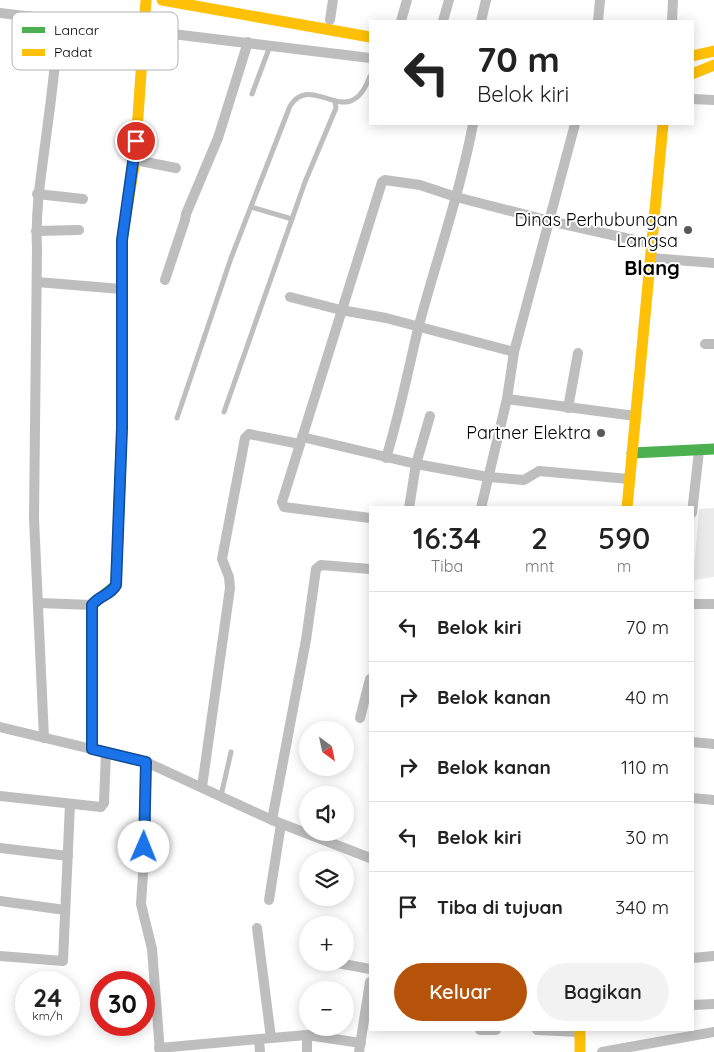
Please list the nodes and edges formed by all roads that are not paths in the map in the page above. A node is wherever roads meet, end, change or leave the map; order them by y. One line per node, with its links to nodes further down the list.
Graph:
1 (162, 0): 17 (main road)
2 (222, 0): 9 (main road)
3 (334, 0): 9 (street)
4 (407, 0): 10 (street)
5 (449, 0): 11 (street)
6 (486, 0): 12 (street)
7 (600, 0): 13 (street)
8 (673, 0): 14 (street)
9 (330, 20): 15 (main road)
10 (401, 20)
11 (443, 20)
12 (481, 20)
13 (598, 20)
14 (672, 20)
15 (369, 26)
16 (178, 34): 18 (street)
17 (369, 37)
18 (248, 42): 19 (street); 48 (street)
19 (270, 45): 22 (street); 28 (lane)
20 (714, 51): 21 (main road)
21 (694, 56)
22 (369, 58)
23 (714, 65): 26 (main road)
24 (55, 70): 37 (street)
25 (140, 70): 35 (main road)
26 (694, 73)
27 (369, 78): 31 (lane)
28 (252, 94)
29 (694, 99): 30 (street)
30 (714, 100)
31 (334, 102): 40 (lane); 41 (lane)
32 (473, 125): 38 (street)
33 (575, 125): 42 (street)
34 (663, 125): 45 (main road)
35 (134, 160): 36 (street); 50 (main road)
36 (176, 168)
37 (37, 194): 39 (street); 44 (street)
38 (456, 197): 42 (street); 52 (street); 53 (street)
39 (83, 199)
40 (251, 207): 41 (lane); 61 (lane)
41 (292, 219): 58 (lane)
42 (550, 221): 45 (street); 54 (street)
43 (79, 230): 44 (street)
44 (36, 231): 49 (street)
45 (652, 244): 46 (main road)
46 (650, 258): 47 (street); 60 (main road)
47 (714, 263)
48 (165, 280)
49 (37, 282): 50 (street); 76 (street)
50 (121, 289): 79 (main road)
51 (290, 297): 52 (street)
52 (341, 310): 53 (street); 62 (street)
53 (419, 326): 54 (street); 66 (street)
54 (514, 352): 56 (street)
55 (578, 352): 57 (street)
56 (507, 399): 57 (street); 68 (street)
57 (568, 408): 60 (street)
58 (224, 412)
59 (430, 416): 67 (street)
60 (636, 416): 65 (main road)
61 (177, 418)
62 (301, 440): 66 (street); 74 (street); 90 (street)
63 (714, 449): 64 (main road)
64 (698, 450): 65 (main road); 73 (street)
65 (632, 453): 69 (main road)
66 (386, 458): 67 (street)
67 (416, 464): 68 (street); 70 (street)
68 (488, 476): 69 (street); 71 (street)
69 (630, 479): 72 (main road)
70 (409, 506)
71 (481, 506)
72 (627, 506)
73 (693, 506)
74 (369, 518)
75 (369, 569): 96 (street)
76 (39, 603): 79 (street); 83 (street)
77 (694, 604): 78 (street)
78 (714, 604)
79 (92, 605): 86 (main road)
80 (368, 695): 81 (street)
81 (360, 718)
82 (0, 727): 83 (street)
83 (44, 738): 86 (street)
84 (694, 742): 85 (street)
85 (714, 744)
86 (92, 749): 87 (street)
87 (106, 752): 89 (street); 95 (street)
88 (232, 752): 92 (lane)
89 (146, 762): 90 (street); 120 (street)
90 (202, 787): 92 (street)
91 (0, 796): 95 (street)
92 (221, 796): 96 (street)
93 (694, 798): 94 (street)
94 (714, 800)
95 (70, 804): 98 (street)
96 (277, 822): 99 (street); 100 (street)
97 (0, 848): 98 (street)
98 (68, 856): 102 (street)
99 (369, 858)
100 (269, 900)
101 (0, 901): 102 (street)
102 (65, 910): 104 (street)
103 (257, 928): 117 (street)
104 (0, 956)
105 (714, 956): 106 (street)
106 (694, 958)
107 (354, 966): 108 (street)
108 (369, 969)
109 (369, 989): 119 (street)
110 (714, 1004): 111 (street)
111 (694, 1005)
112 (580, 1031): 123 (main road)
113 (714, 1032): 124 (street)
114 (299, 1036): 117 (street)
115 (307, 1036): 122 (street)
116 (311, 1036): 119 (street)
117 (271, 1038): 118 (street)
118 (259, 1039): 120 (street); 121 (street)
119 (360, 1048)
120 (160, 1050)
121 (260, 1052)
122 (307, 1052)
123 (580, 1052)
124 (602, 1052)

